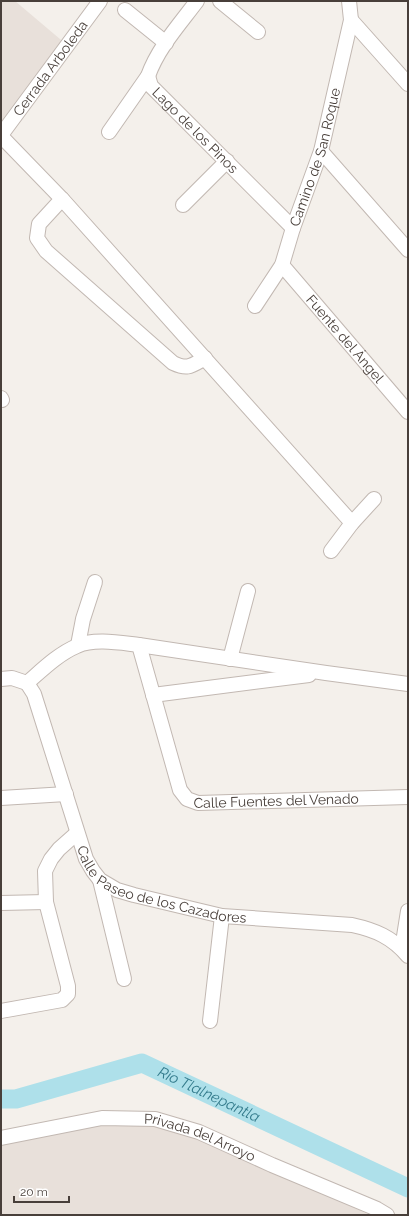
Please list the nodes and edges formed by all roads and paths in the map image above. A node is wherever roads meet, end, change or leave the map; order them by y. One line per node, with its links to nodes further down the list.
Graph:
1 (100, 1): 12 (street, Cerrada Arboleda)
2 (197, 1): 8 (street, Lago de los Pinos)
3 (220, 1): 7 (street)
4 (350, 1): 6 (street, Camino de San Roque)
5 (125, 10): 8 (street)
6 (351, 20): 10 (street); 13 (street, Camino de San Roque)
7 (258, 32)
8 (166, 43): 9 (street, Lago de los Pinos)
9 (148, 76): 11 (street); 14 (street, Lago de los Pinos)
10 (408, 84)
11 (109, 132)
12 (1, 136): 15 (street)
13 (321, 150): 17 (street, Camino de San Roque); 18 (street)
14 (227, 161): 16 (street); 17 (street, Lago de los Pinos)
15 (62, 199): 21 (street); 21 (street)
16 (183, 205)
17 (293, 228): 19 (street, Camino de San Roque)
18 (408, 250)
19 (282, 265): 20 (street, Camino de San Roque); 22 (street, Fuente del Ángel)
20 (255, 306)
21 (205, 358): 24 (street)
22 (408, 412)
23 (374, 499): 24 (street)
24 (352, 523): 25 (street)
25 (331, 551)
26 (95, 582): 28 (street)
27 (248, 591): 30 (street)
28 (78, 645): 29 (street); 33 (street)
29 (139, 645): 30 (street); 35 (street, Calle Fuentes del Venado)
30 (230, 659): 31 (street)
31 (326, 673): 34 (street); 35 (street)
32 (1, 679): 33 (street)
33 (27, 683): 36 (street, Calle Paseo de los Cazadores)
34 (408, 684)
35 (153, 695): 37 (street, Calle Fuentes del Venado)
36 (66, 794): 38 (street); 39 (street, Calle Paseo de los Cazadores)
37 (408, 797)
38 (1, 798)
39 (77, 833): 40 (street, Calle Paseo de los Cazadores); 41 (street)
40 (100, 880): 44 (street, Calle Paseo de los Cazadores); 46 (street)
41 (46, 902): 42 (street); 47 (street)
42 (1, 903)
43 (408, 911): 45 (street)
44 (222, 916): 45 (street, Calle Paseo de los Cazadores); 48 (street)
45 (405, 952)
46 (124, 979)
47 (1, 1011)
48 (210, 1021)
49 (1, 1138): 50 (street, Privada del Arroyo)
50 (386, 1215)

